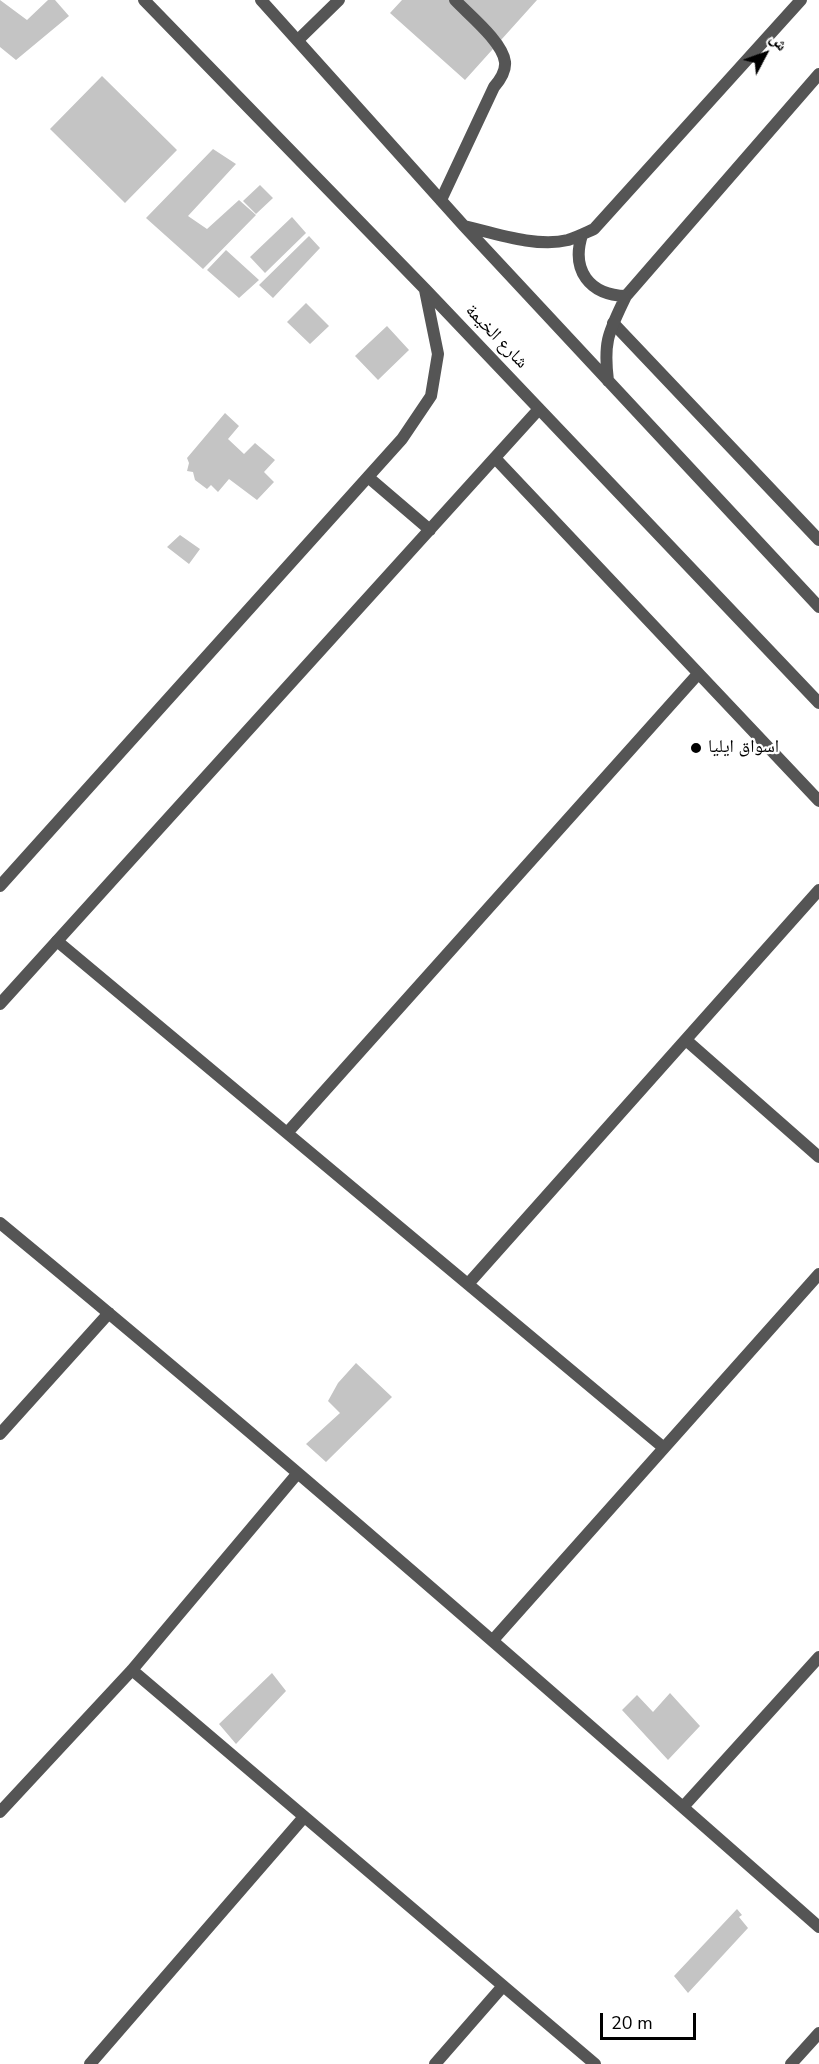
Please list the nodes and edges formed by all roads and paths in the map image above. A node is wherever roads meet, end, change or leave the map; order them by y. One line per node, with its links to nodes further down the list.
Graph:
1 (144, 0): 11 (street, شارع الخيمة)
2 (261, 0): 6 (street)
3 (339, 0): 6 (street)
4 (454, 0): 8 (street)
5 (799, 1): 10 (street)
6 (298, 40): 8 (street)
7 (817, 81): 12 (street)
8 (441, 200): 9 (street)
9 (464, 226): 10 (street); 14 (street)
10 (582, 235): 12 (street)
11 (425, 289): 15 (street, شارع الخيمة); 17 (street)
12 (626, 296): 13 (street)
13 (613, 323): 14 (street); 19 (street)
14 (608, 381): 20 (street)
15 (539, 409): 16 (street); 22 (street, شارع الخيمة)
16 (495, 458): 18 (street); 21 (street)
17 (368, 477): 18 (street); 24 (street)
18 (430, 530): 26 (street)
19 (819, 540)
20 (819, 607)
21 (698, 674): 23 (street); 29 (street)
22 (819, 703)
23 (819, 801)
24 (0, 886)
25 (819, 890): 28 (street)
26 (57, 941): 27 (street); 29 (street)
27 (0, 1004)
28 (686, 1040): 30 (street); 33 (street)
29 (288, 1133): 33 (street)
30 (819, 1157)
31 (0, 1223): 34 (street)
32 (819, 1274): 36 (street)
33 (468, 1284): 36 (street)
34 (109, 1312): 35 (street); 37 (street)
35 (0, 1434)
36 (664, 1448): 38 (street)
37 (297, 1474): 38 (street); 40 (street)
38 (493, 1640): 41 (street)
39 (819, 1657): 41 (street)
40 (132, 1670): 42 (street); 43 (street)
41 (683, 1807): 44 (street)
42 (0, 1812)
43 (304, 1817): 45 (street); 47 (street)
44 (819, 1927)
45 (503, 1986): 48 (street); 49 (street)
46 (819, 2033): 50 (street)
47 (90, 2064)
48 (435, 2064)
49 (595, 2064)
50 (791, 2064)

